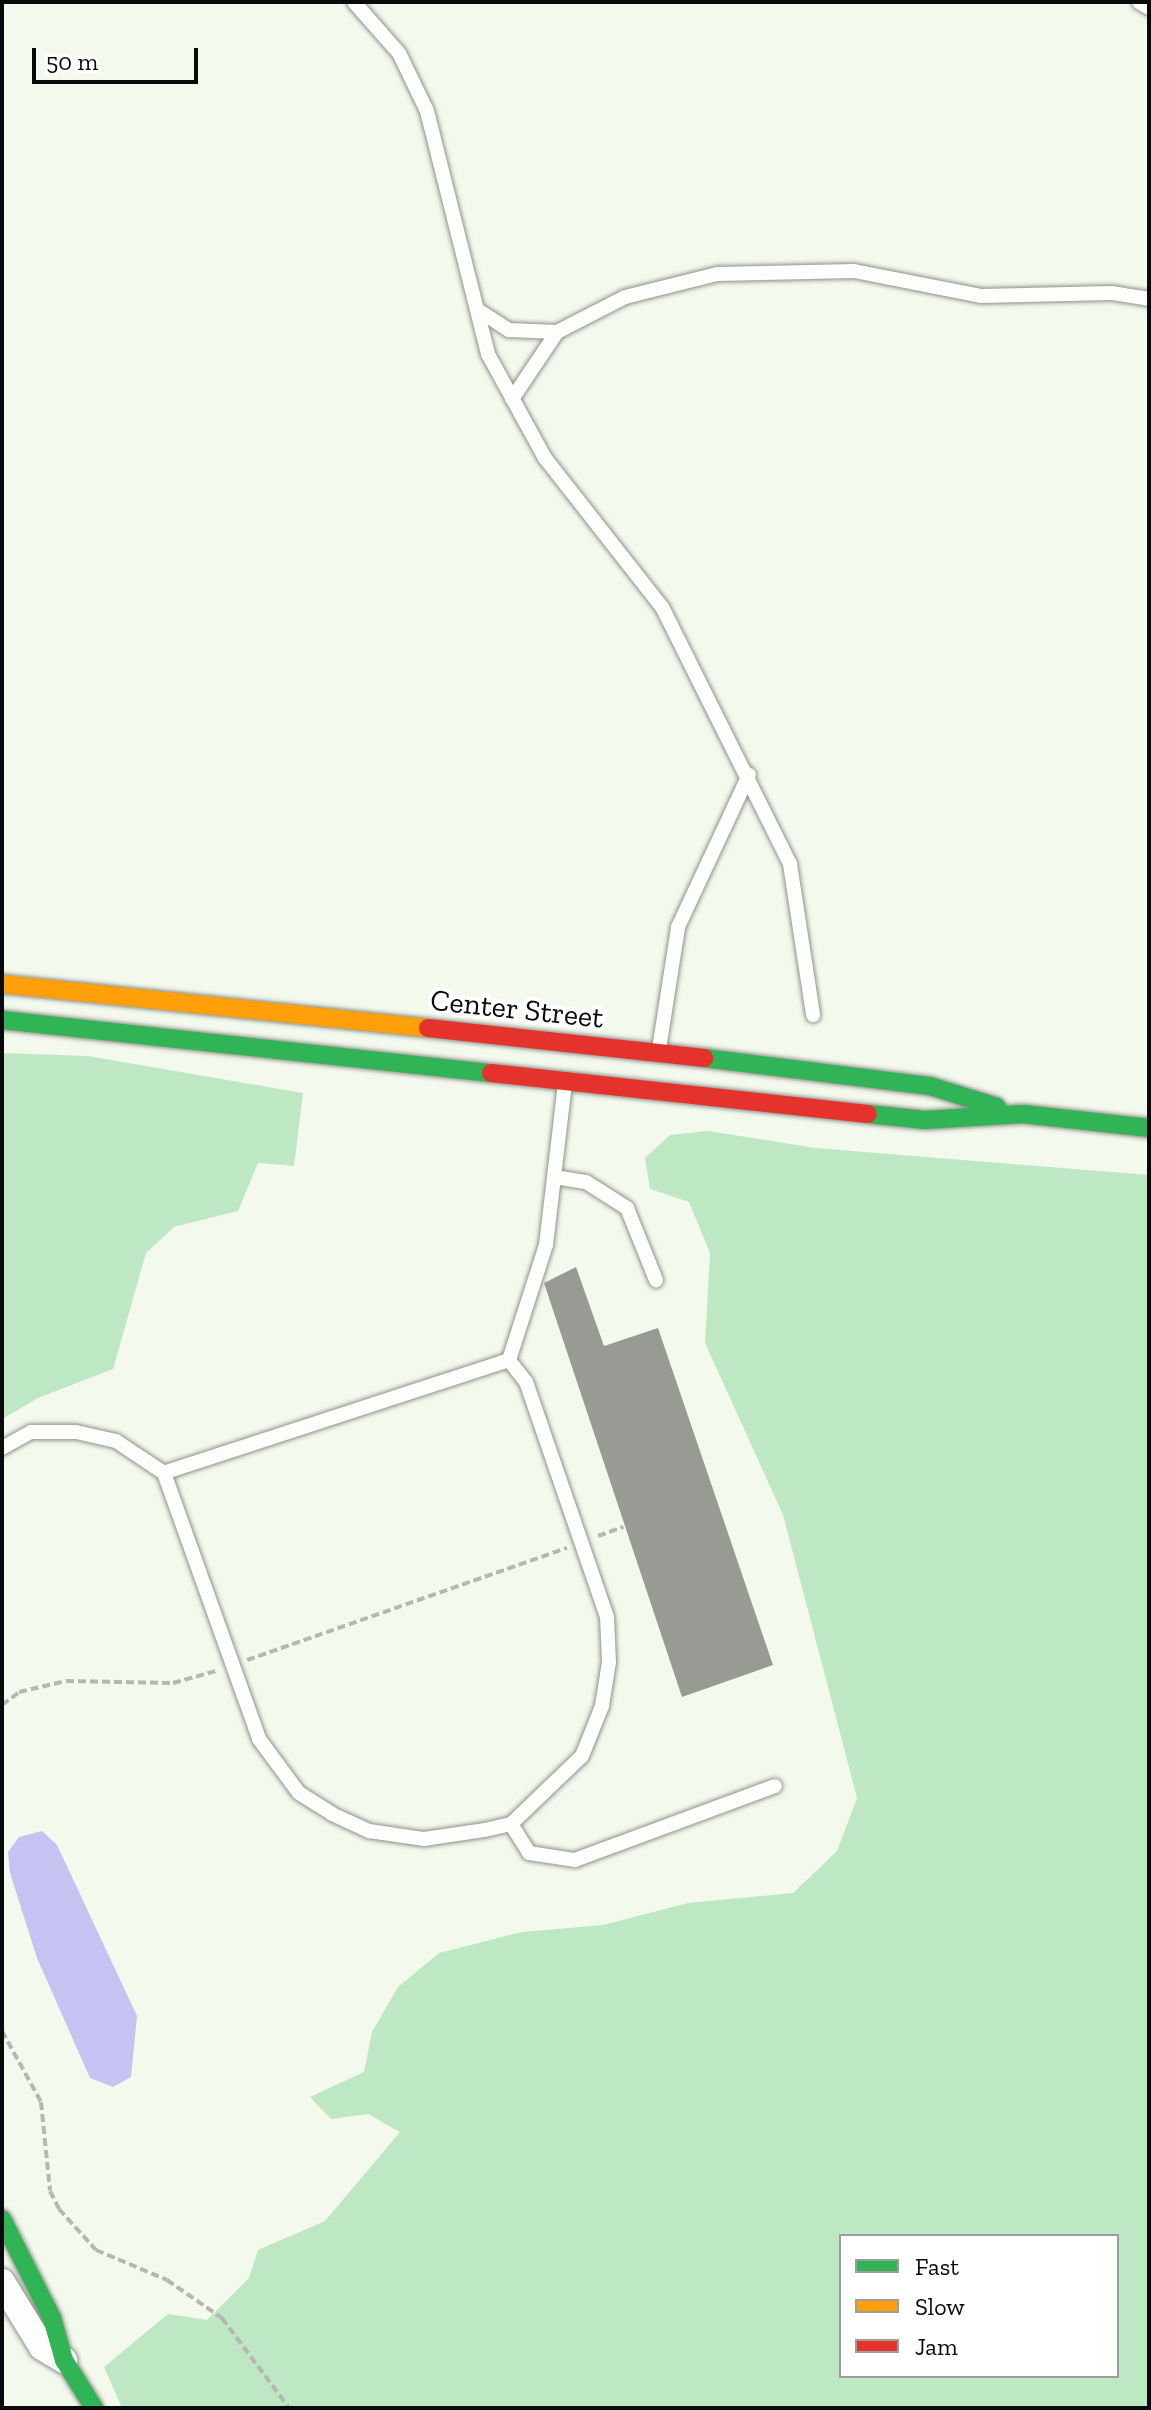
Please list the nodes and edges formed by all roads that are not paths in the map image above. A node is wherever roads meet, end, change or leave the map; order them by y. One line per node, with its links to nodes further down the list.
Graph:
1 (354, 2): 5 (lane)
2 (1139, 2): 3 (lane)
3 (1149, 8)
4 (1149, 299): 6 (lane)
5 (478, 310): 6 (lane); 7 (lane)
6 (557, 332): 7 (lane)
7 (512, 399): 8 (lane)
8 (749, 775): 10 (lane); 13 (lane)
9 (2, 984): 12 (main road, Center Street)
10 (813, 1015)
11 (2, 1020): 14 (main road, Center Street)
12 (570, 1043): 13 (main road, Center Street); 14 (lane)
13 (659, 1052): 15 (lane); 16 (main road, Center Street)
14 (566, 1080): 15 (main road, Center Street); 18 (lane)
15 (656, 1089): 16 (main road, Center Street)
16 (1023, 1114): 17 (main road, Center Street)
17 (1149, 1128)
18 (554, 1177): 19 (lane); 20 (lane)
19 (656, 1280)
20 (509, 1360): 22 (lane); 24 (lane)
21 (2, 1448): 22 (lane)
22 (164, 1473): 24 (lane)
23 (775, 1786): 24 (lane)
24 (511, 1824)
25 (2, 2219): 27 (main road)
26 (2, 2282): 27 (street)
27 (64, 2360): 28 (main road)
28 (90, 2401)

